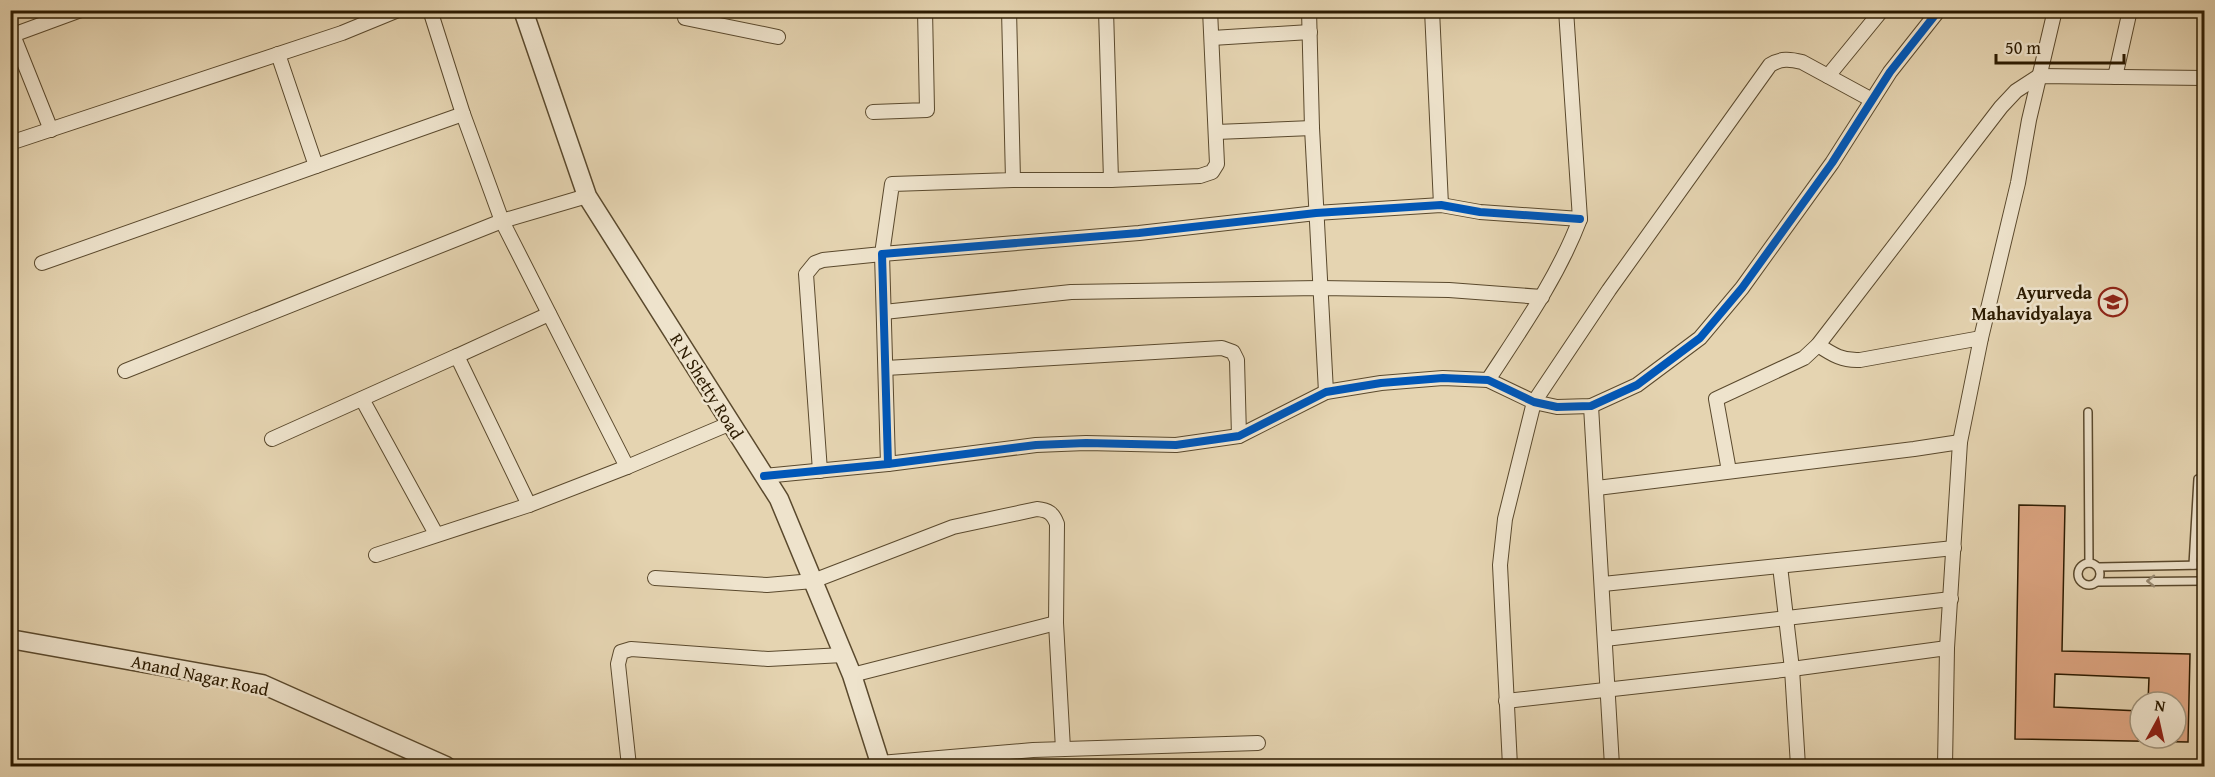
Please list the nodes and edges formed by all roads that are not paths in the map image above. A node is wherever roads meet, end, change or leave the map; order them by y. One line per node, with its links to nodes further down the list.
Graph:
1 (81, 10): 18 (street)
2 (398, 10): 21 (street)
3 (430, 10): 28 (street)
4 (523, 10): 36 (street, R N Shetty Road)
5 (686, 10): 19 (street)
6 (925, 10): 27 (street)
7 (1009, 10): 34 (street)
8 (1106, 10): 35 (street)
9 (1210, 10): 20 (street)
10 (1309, 10): 17 (street)
11 (1432, 10): 37 (street)
12 (1566, 10): 39 (street)
13 (1882, 10): 22 (street)
14 (1939, 10): 26 (street)
15 (2055, 10): 23 (street)
16 (2130, 10): 24 (street)
17 (1310, 32): 20 (street); 29 (street)
18 (12, 36): 30 (street)
19 (778, 37)
20 (1212, 38): 31 (street)
21 (278, 54): 30 (street); 33 (street)
22 (1828, 76): 26 (street); 55 (street)
23 (2039, 76): 24 (street); 47 (street); 48 (street)
24 (2115, 77): 25 (street)
25 (2205, 78)
26 (1872, 100): 56 (street)
27 (873, 112)
28 (463, 114): 33 (street); 40 (street)
29 (1312, 128): 31 (street); 38 (street)
30 (51, 130): 32 (street)
31 (1216, 132): 35 (street)
32 (10, 143)
33 (316, 166): 42 (street)
34 (1014, 180): 35 (street); 41 (street)
35 (1111, 180)
36 (587, 196): 40 (street); 58 (street, R N Shetty Road)
37 (1442, 205): 38 (street); 39 (street)
38 (1316, 213): 41 (street); 43 (street)
39 (1580, 219): 44 (street)
40 (502, 220): 46 (street); 51 (street)
41 (882, 254): 45 (street); 64 (street)
42 (42, 263)
43 (1320, 288): 44 (street); 45 (street); 53 (street)
44 (1542, 297): 52 (street)
45 (884, 312): 50 (street)
46 (549, 314): 49 (street); 63 (street)
47 (1981, 338): 48 (street); 61 (street)
48 (1818, 345): 65 (street)
49 (457, 356): 54 (street); 69 (street)
50 (886, 368): 59 (street); 62 (street)
51 (124, 371)
52 (1493, 382): 53 (street); 55 (street)
53 (1326, 392): 59 (street)
54 (362, 399): 60 (street); 70 (street)
55 (1528, 399): 56 (street); 93 (street)
56 (1591, 406): 68 (street)
57 (2088, 412): 73 (lane)
58 (731, 423): 63 (street); 66 (street, R N Shetty Road)
59 (1239, 436): 62 (street)
60 (272, 439)
61 (1960, 442): 65 (street); 71 (street)
62 (888, 464): 64 (street)
63 (627, 467): 69 (street)
64 (820, 471): 66 (street)
65 (1729, 471): 68 (street)
66 (764, 476): 79 (street, R N Shetty Road)
67 (2198, 480): 74 (lane)
68 (1597, 488): 82 (street)
69 (530, 505): 70 (street)
70 (436, 534): 72 (street)
71 (1954, 548): 76 (street); 83 (street)
72 (376, 555)
73 (2088, 563): 77 (lane); 81 (lane)
74 (2193, 565): 75 (lane); 77 (lane)
75 (2205, 565)
76 (1780, 566): 82 (street); 84 (street)
77 (2099, 567): 81 (lane)
78 (655, 578): 79 (street)
79 (813, 581): 85 (street); 89 (street, R N Shetty Road)
80 (2205, 581): 81 (lane, one-way to 81)
81 (2098, 582)
82 (1603, 584): 87 (street)
83 (1951, 599): 84 (street); 88 (street)
84 (1786, 617): 87 (street); 90 (street)
85 (1056, 623): 91 (street); 95 (street)
86 (10, 639): 97 (street, Anand Nagar Road)
87 (1605, 639): 92 (street)
88 (1947, 648): 90 (street); 102 (street)
89 (843, 655): 91 (street, R N Shetty Road); 98 (street)
90 (1792, 669): 92 (street); 101 (street)
91 (852, 675): 96 (street, R N Shetty Road)
92 (1608, 691): 93 (street); 100 (street)
93 (1506, 701): 99 (street)
94 (1258, 742): 95 (street)
95 (1064, 749): 96 (street)
96 (881, 765)
97 (447, 766)
98 (629, 766)
99 (1509, 766)
100 (1612, 766)
101 (1798, 766)
102 (1945, 766)

